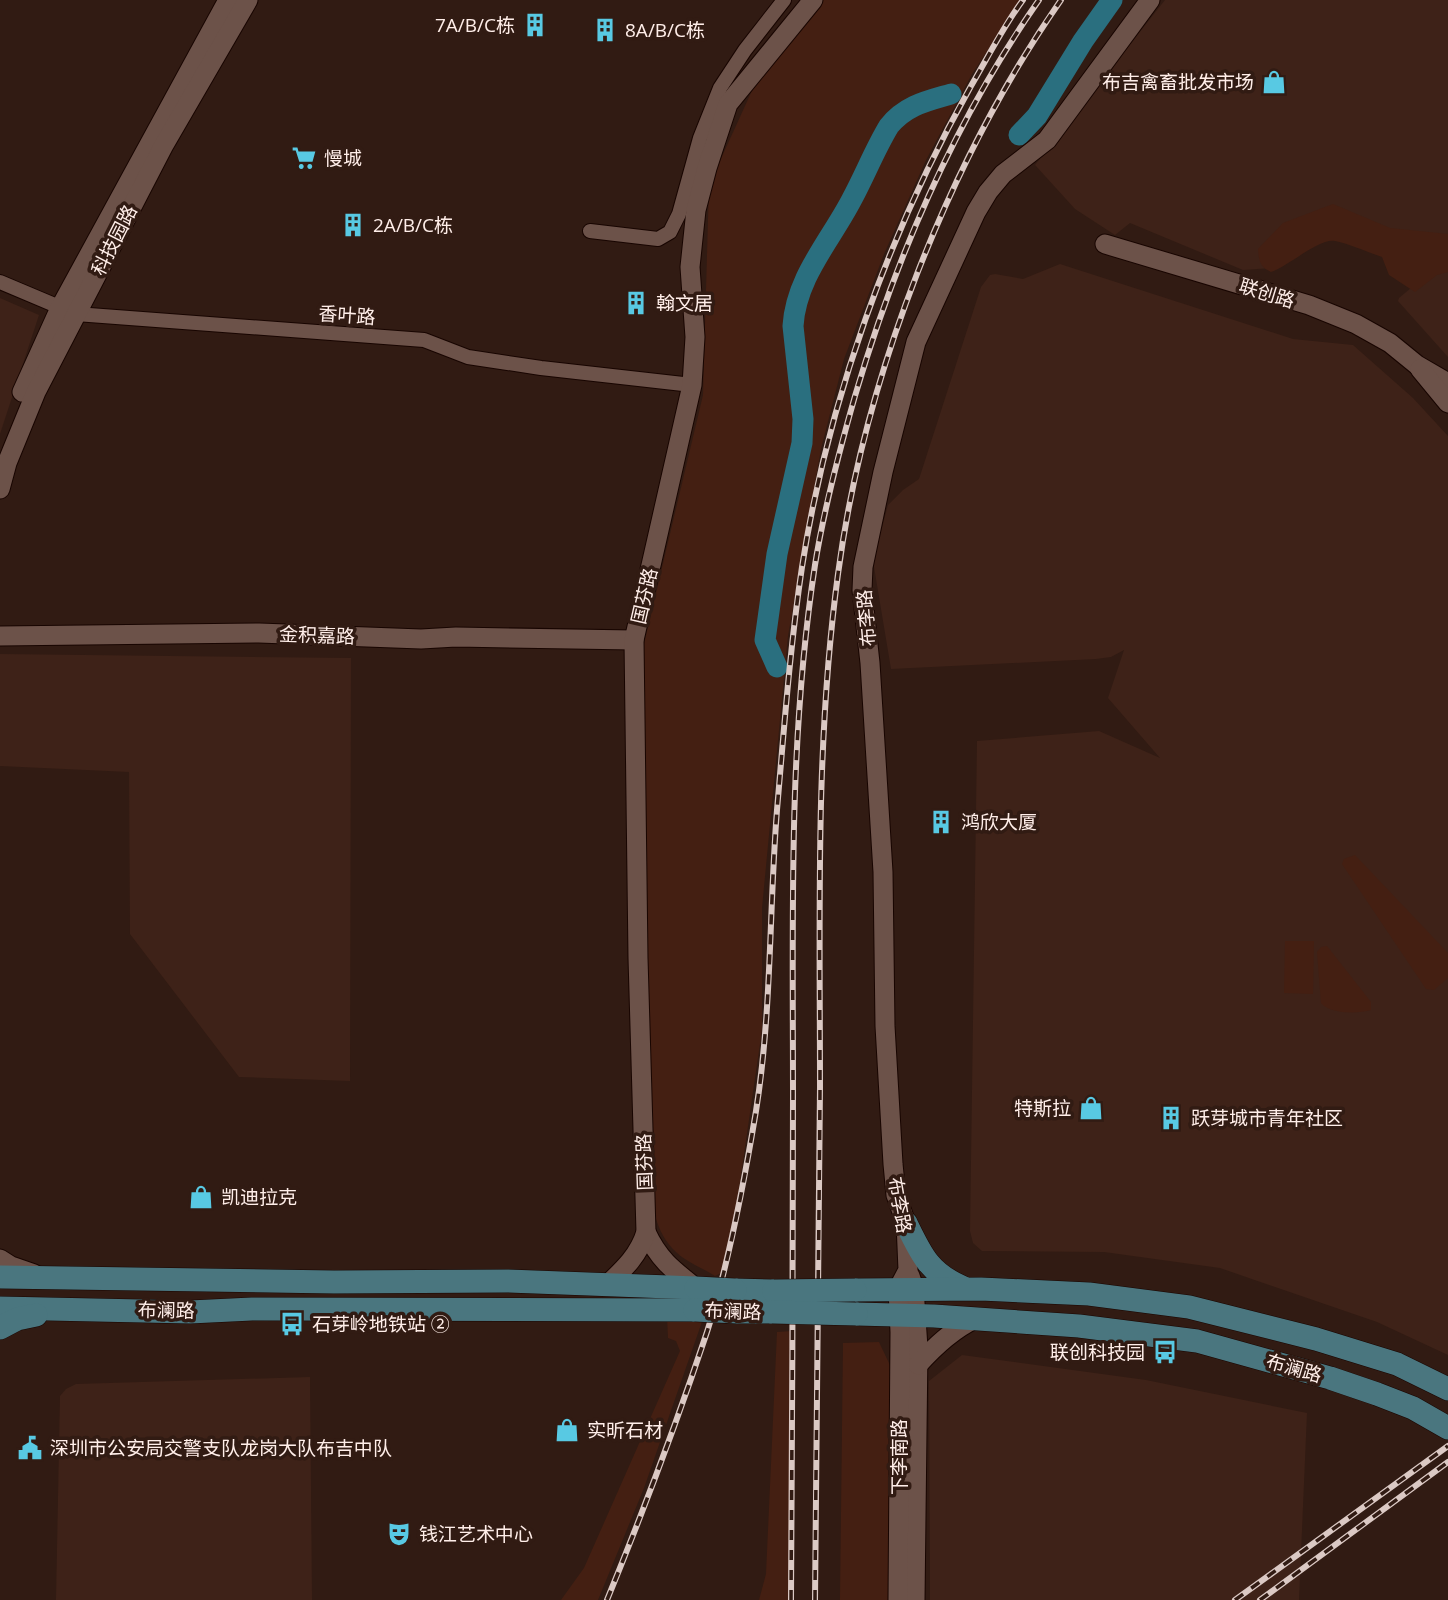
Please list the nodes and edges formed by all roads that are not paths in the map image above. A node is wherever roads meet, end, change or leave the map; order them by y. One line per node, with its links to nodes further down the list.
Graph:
1 (228, 0): 9 (main road, 科技园路)
2 (248, 0): 9 (main road, 科技园路)
3 (784, 0): 6 (street)
4 (813, 0): 12 (main road, 国芬路)
5 (1150, 0): 18 (main road, 布李路)
6 (590, 231)
7 (1105, 244): 10 (main road, 联创路)
8 (0, 282): 9 (street, 香叶路)
9 (68, 311): 12 (street, 香叶路); 14 (main road, 科技园路); 15 (main road, 科技园路)
10 (1417, 365): 11 (main road, 联创路); 13 (main road, 联创路)
11 (1448, 383)
12 (692, 385): 17 (main road, 国芬路)
13 (1448, 403)
14 (0, 453)
15 (0, 489)
16 (0, 636): 17 (main road, 金积嘉路)
17 (634, 640): 19 (main road, 国芬路)
18 (906, 1223): 23 (main road, 布李路); 25 (main road)
19 (646, 1232): 24 (main road); 26 (main road)
20 (0, 1259): 22 (main road)
21 (0, 1277): 22 (main road, 布澜路)
22 (38, 1278): 24 (main road, 布澜路); 30 (main road)
23 (907, 1282): 25 (main road, 布澜路); 27 (main road, 布澜路, bridge); 31 (main road, 布李路)
24 (607, 1285): 26 (main road, 布澜路)
25 (965, 1289): 35 (main road, 布澜路)
26 (696, 1299): 27 (main road, 布澜路, bridge); 28 (main road, 布澜路)
27 (773, 1301): 31 (main road, 布澜路, bridge)
28 (68, 1307): 30 (main road, 布澜路); 33 (main road)
29 (0, 1308): 30 (main road, 布澜路)
30 (27, 1308)
31 (907, 1315): 32 (main road, 布澜路); 34 (main road, 下李南路); 37 (main road, 下李南路)
32 (975, 1319): 34 (main road); 36 (main road, 布澜路)
33 (0, 1328)
34 (918, 1365): 38 (main road, 下李南路)
35 (1448, 1389)
36 (1448, 1428)
37 (898, 1600)
38 (915, 1600)

